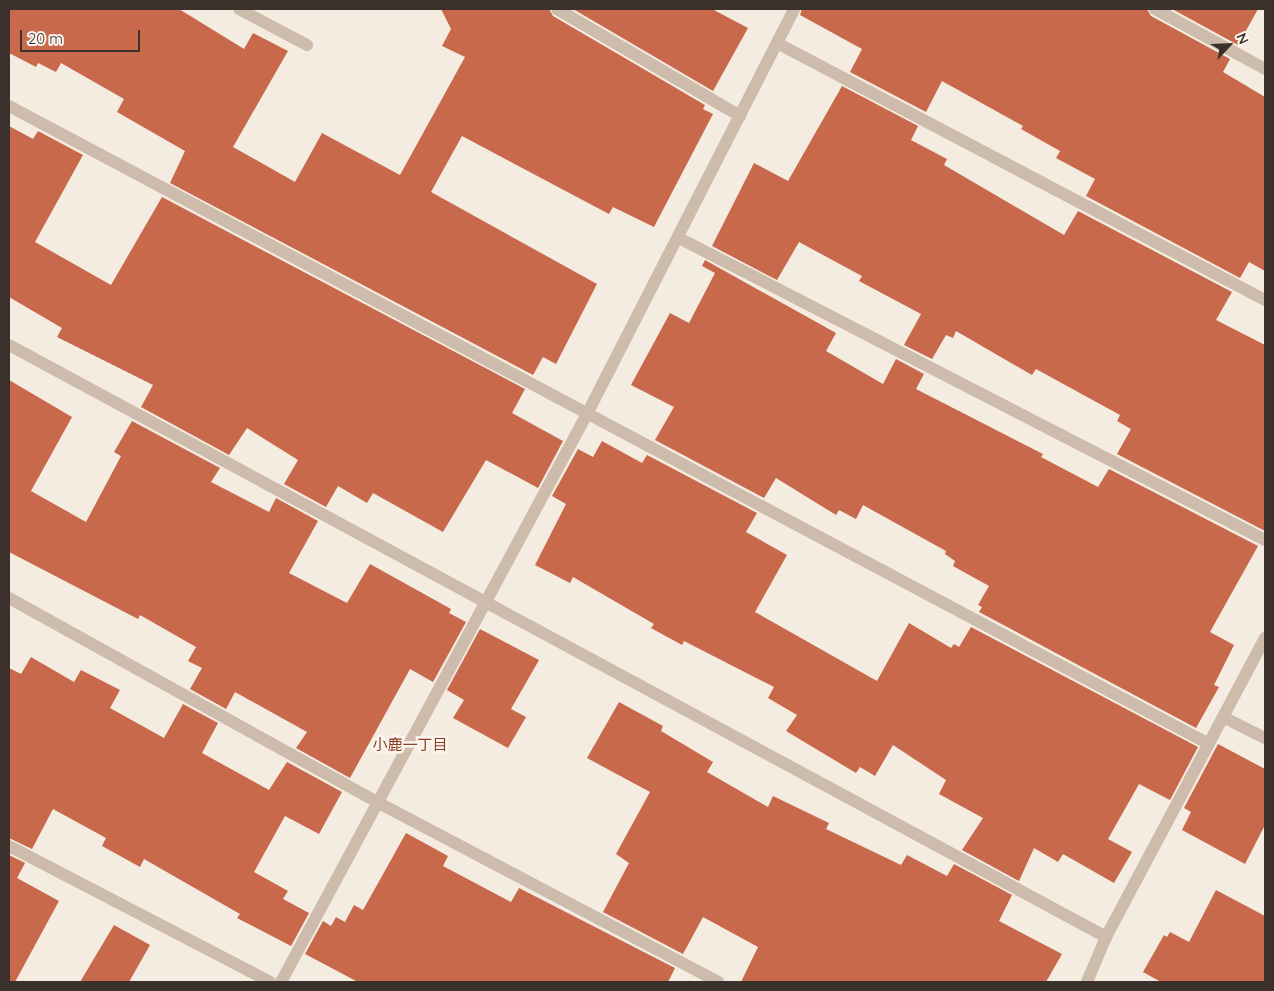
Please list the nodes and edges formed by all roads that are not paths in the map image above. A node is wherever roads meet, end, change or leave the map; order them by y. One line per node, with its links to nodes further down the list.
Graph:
1 (239, 9): 6 (street)
2 (557, 9): 9 (street)
3 (794, 9): 5 (street)
4 (1155, 9): 7 (street)
5 (777, 43): 9 (street); 11 (street)
6 (306, 45)
7 (1265, 69)
8 (9, 106): 13 (street)
9 (740, 116): 10 (street)
10 (679, 238): 13 (street); 14 (street)
11 (1265, 300)
12 (9, 345): 16 (street)
13 (587, 414): 16 (street); 20 (street)
14 (1265, 540)
15 (9, 598): 21 (street)
16 (486, 602): 21 (street); 23 (street)
17 (1265, 638): 18 (street)
18 (1223, 717): 19 (street); 20 (street)
19 (1265, 738)
20 (1209, 744): 23 (street)
21 (377, 802): 25 (street); 26 (street)
22 (9, 846): 24 (street)
23 (1106, 937): 27 (street)
24 (270, 982)
25 (281, 982)
26 (718, 982)
27 (1087, 982)

